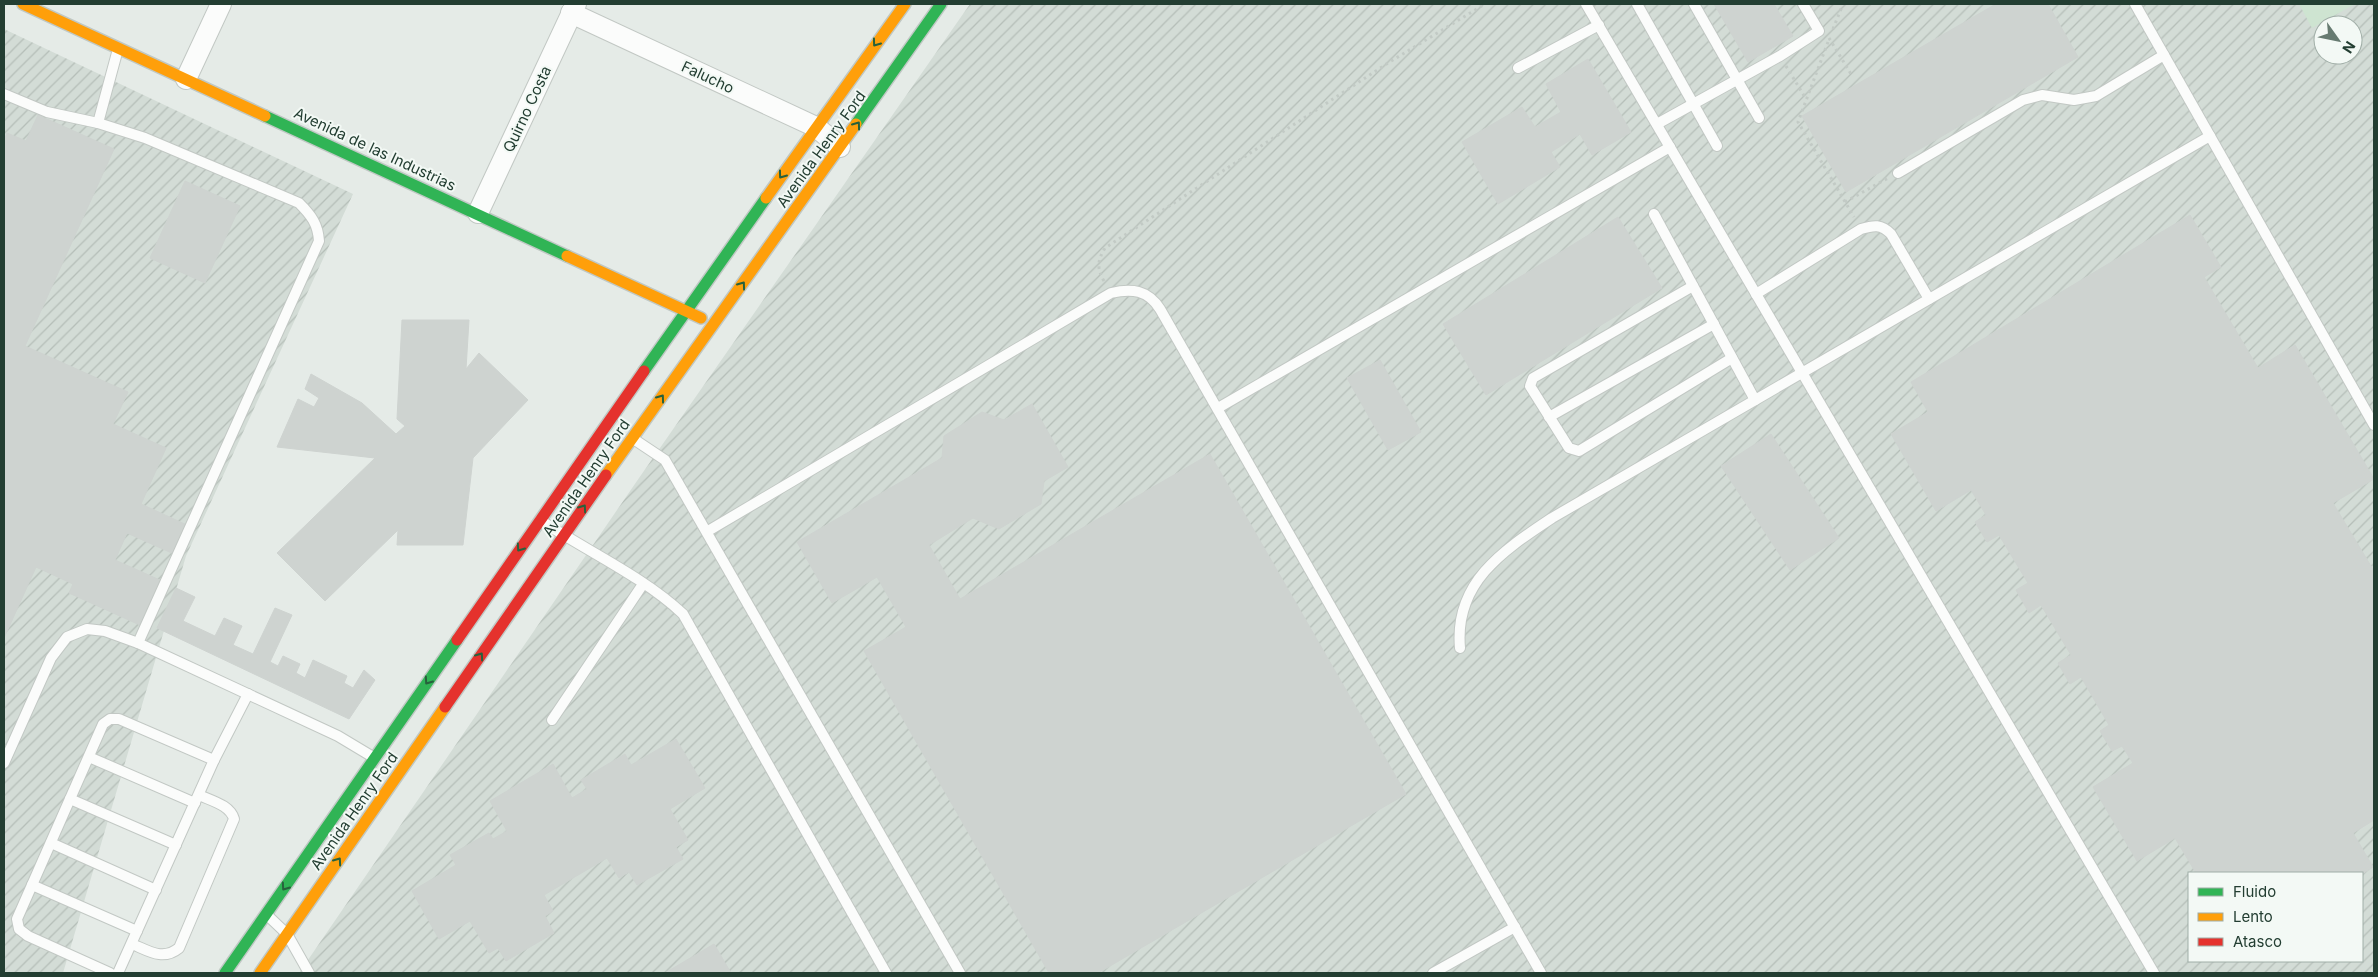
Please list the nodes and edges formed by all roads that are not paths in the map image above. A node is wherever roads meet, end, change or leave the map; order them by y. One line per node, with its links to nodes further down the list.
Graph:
1 (23, 4): 12 (main road, Avenida de las Industrias)
2 (221, 4): 15 (street)
3 (905, 4): 22 (main road, Avenida Henry Ford, one-way to 22)
4 (941, 4): 25 (main road, Avenida Henry Ford, one-way to 4)
5 (1586, 4): 11 (lane)
6 (1637, 4): 18 (lane)
7 (1694, 4): 16 (lane)
8 (1802, 4): 16 (lane)
9 (2135, 4): 13 (lane)
10 (574, 8): 22 (street, Falucho); 28 (street, Quirno Costa)
11 (1598, 25): 14 (lane); 21 (lane)
12 (118, 48): 15 (main road, Avenida de las Industrias); 20 (lane)
13 (2164, 55): 23 (lane); 27 (lane)
14 (1518, 68)
15 (186, 79): 28 (main road, Avenida de las Industrias)
16 (1738, 79): 18 (lane); 19 (lane)
17 (4, 94): 20 (lane)
18 (1694, 103): 21 (lane); 24 (lane)
19 (1759, 118)
20 (98, 123): 47 (lane)
21 (1657, 124): 26 (lane)
22 (816, 127): 25 (street, Falucho); 33 (main road, Avenida Henry Ford, one-way to 33)
23 (2210, 136): 32 (lane); 41 (lane)
24 (1717, 146)
25 (840, 147): 35 (main road, Avenida Henry Ford, one-way to 25)
26 (1670, 147): 31 (lane); 39 (lane)
27 (1898, 174)
28 (478, 214): 33 (main road, Avenida de las Industrias)
29 (1654, 214): 30 (lane)
30 (1693, 286): 34 (lane); 40 (lane)
31 (1756, 294): 32 (lane); 37 (lane)
32 (1929, 299): 37 (lane)
33 (686, 310): 35 (main road, Avenida de las Industrias); 42 (main road, Avenida Henry Ford)
34 (1714, 324): 36 (lane); 40 (lane)
35 (714, 325): 42 (main road, Avenida Henry Ford, one-way to 35)
36 (1732, 358): 38 (lane); 40 (lane)
37 (1803, 371): 38 (lane); 75 (lane)
38 (1755, 400): 48 (lane)
39 (1218, 408): 44 (lane); 62 (lane)
40 (1549, 417)
41 (2374, 425)
42 (620, 430): 43 (main road, Avenida Henry Ford); 44 (lane); 45 (main road, Avenida Henry Ford, one-way to 42)
43 (540, 520): 45 (lane); 52 (main road, Avenida Henry Ford, one-way to 52)
44 (708, 531): 72 (lane)
45 (564, 536): 46 (lane); 64 (main road, Avenida Henry Ford, one-way to 45)
46 (643, 584): 50 (lane); 66 (lane)
47 (138, 643): 49 (lane); 54 (lane)
48 (1460, 648)
49 (248, 694): 52 (lane); 53 (lane)
50 (552, 720)
51 (89, 757): 53 (lane); 55 (lane); 56 (lane)
52 (375, 758): 61 (main road, Avenida Henry Ford, one-way to 61)
53 (214, 760): 56 (lane)
54 (4, 763)
55 (70, 799): 57 (lane); 58 (lane)
56 (197, 799): 58 (lane); 65 (lane)
57 (51, 843): 59 (lane); 60 (lane)
58 (176, 845): 60 (lane)
59 (32, 885): 63 (lane); 67 (lane)
60 (156, 890): 63 (lane)
61 (266, 914): 64 (lane); 69 (main road, Avenida Henry Ford)
62 (1514, 927): 73 (lane); 74 (lane)
63 (137, 931): 65 (lane)
64 (287, 934): 70 (main road, Avenida Henry Ford); 71 (lane)
65 (132, 944): 68 (lane)
66 (883, 972)
67 (110, 973)
68 (118, 973)
69 (225, 973)
70 (260, 973)
71 (309, 973)
72 (960, 973)
73 (1433, 973)
74 (1541, 973)
75 (2154, 973)

